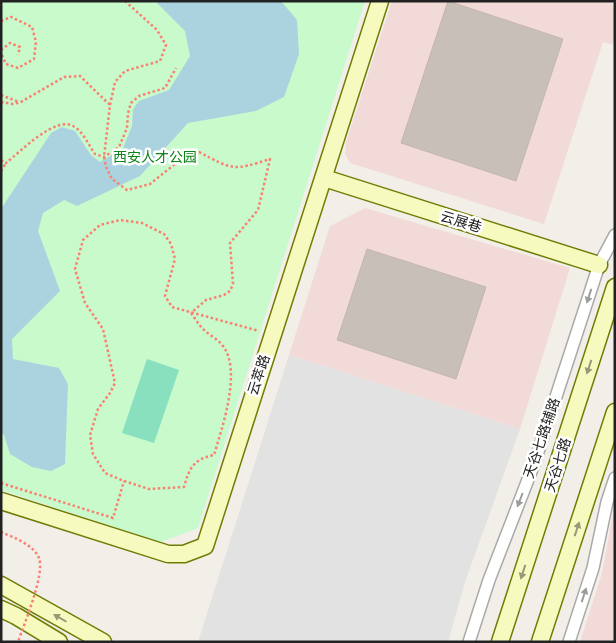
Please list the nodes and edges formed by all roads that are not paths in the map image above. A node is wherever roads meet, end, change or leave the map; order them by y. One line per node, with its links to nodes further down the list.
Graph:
1 (380, 1): 2 (street, 云萃路)
2 (324, 178): 4 (street, 云展巷); 8 (street, 云萃路)
3 (615, 236): 4 (street, 天谷七路辅路)
4 (599, 265): 13 (street, 天谷七路辅路, one-way to 13)
5 (615, 288): 14 (street, 天谷七路, one-way to 14)
6 (615, 412): 15 (street, one-way to 6)
7 (615, 478): 16 (street, one-way to 7)
8 (1, 501)
9 (1, 585): 12 (street, one-way to 9)
10 (1, 608): 11 (street)
11 (59, 642)
12 (103, 642)
13 (469, 642)
14 (500, 642)
15 (540, 642)
16 (569, 642)

